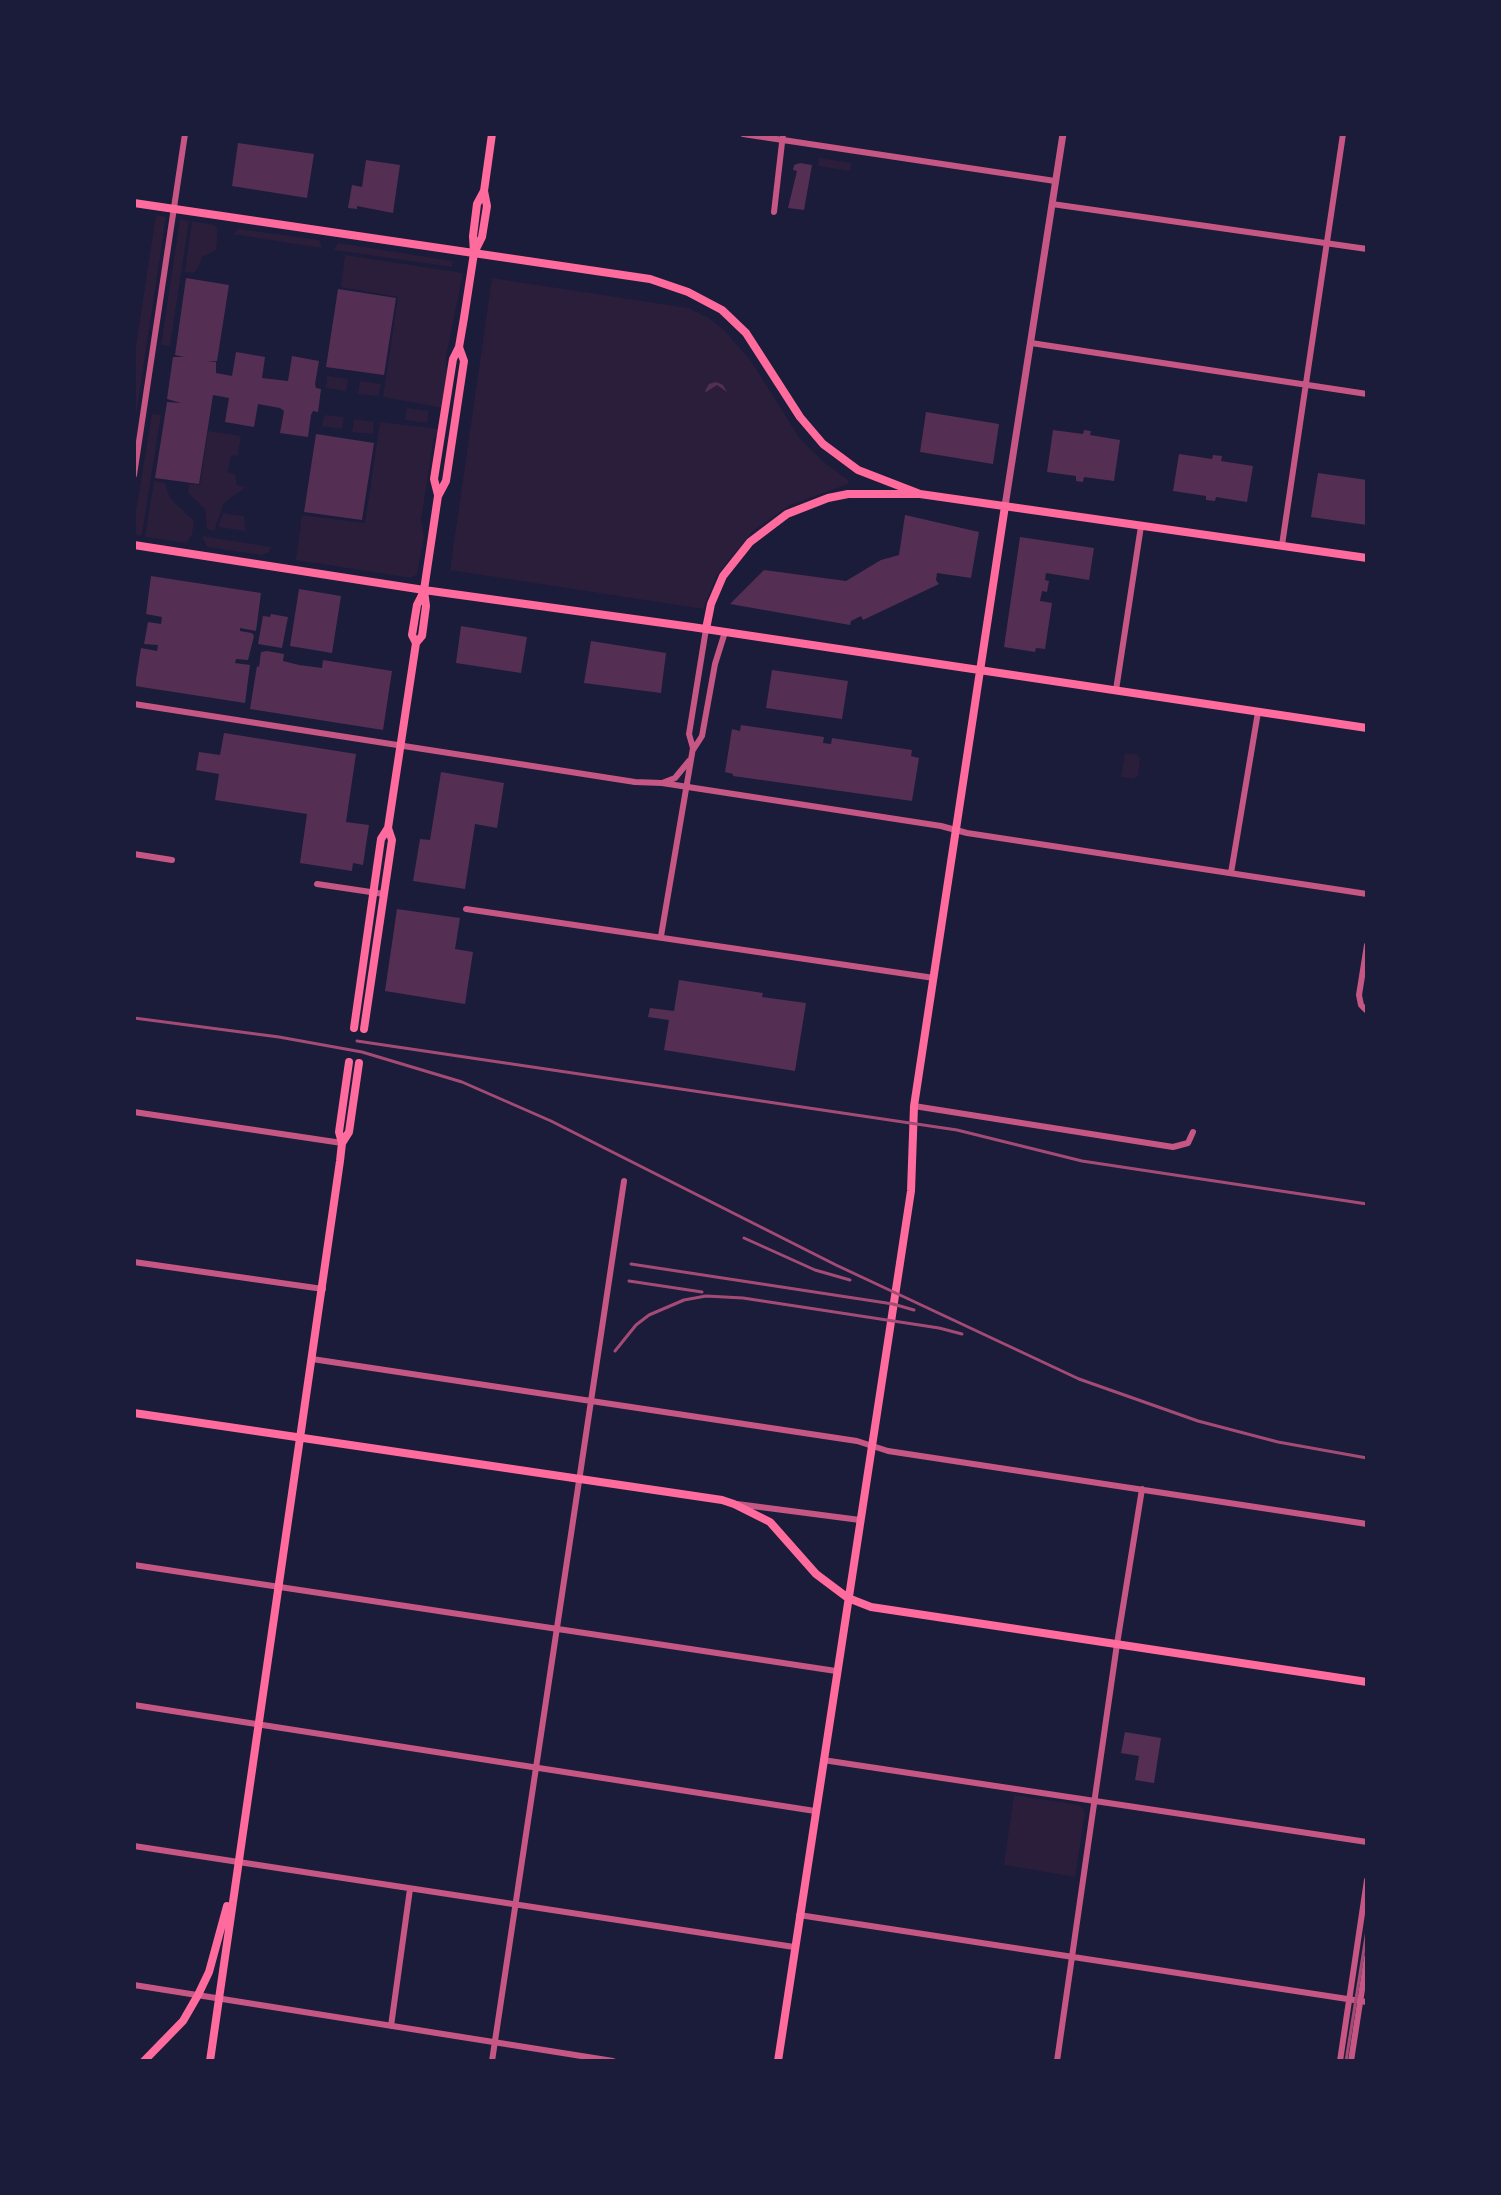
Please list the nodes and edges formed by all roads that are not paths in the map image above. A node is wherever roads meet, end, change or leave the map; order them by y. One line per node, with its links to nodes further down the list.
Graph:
1 (185, 134): 10 (street)
2 (492, 134): 14 (main road)
3 (743, 134): 6 (street)
4 (1063, 134): 7 (street)
5 (1343, 134): 12 (street)
6 (783, 137): 7 (street); 11 (street)
7 (1055, 181): 9 (street)
8 (134, 203): 10 (main road)
9 (1052, 204): 12 (street); 15 (street)
10 (174, 209): 14 (main road); 18 (street)
11 (774, 212)
12 (1327, 244): 13 (street); 16 (street)
13 (1367, 249)
14 (474, 253): 19 (main road); 25 (main road)
15 (1031, 343): 16 (street); 20 (street)
16 (1306, 384): 17 (street); 23 (street)
17 (1367, 394)
18 (134, 475)
19 (920, 494): 20 (main road); 26 (main road)
20 (1005, 506): 21 (main road); 28 (main road)
21 (1141, 526): 23 (main road); 29 (street)
22 (134, 545): 25 (main road)
23 (1282, 545): 24 (main road)
24 (1367, 558)
25 (424, 590): 26 (main road); 33 (main road)
26 (706, 629): 27 (main road); 34 (street)
27 (725, 632): 28 (main road); 34 (street)
28 (981, 670): 29 (main road); 38 (main road)
29 (1116, 690): 31 (main road)
30 (134, 704): 33 (street)
31 (1258, 712): 32 (main road); 41 (street)
32 (1367, 728)
33 (400, 745): 35 (street); 37 (main road)
34 (693, 748): 35 (street); 36 (street)
35 (662, 783): 36 (street)
36 (686, 787): 38 (street); 47 (street)
37 (388, 828): 43 (main road); 44 (main road)
38 (957, 830): 41 (street); 49 (main road)
39 (134, 854): 40 (street)
40 (172, 860)
41 (1231, 873): 45 (street)
42 (317, 884): 43 (street)
43 (373, 892): 44 (street); 51 (main road)
44 (384, 894): 52 (main road)
45 (1367, 894)
46 (466, 909): 47 (street)
47 (661, 936): 49 (street)
48 (1367, 945): 50 (street)
49 (934, 978): 55 (main road)
50 (1367, 1011)
51 (354, 1028)
52 (364, 1029)
53 (349, 1062): 58 (main road)
54 (359, 1063): 58 (main road)
55 (914, 1106): 57 (street); 66 (main road)
56 (134, 1112): 58 (street)
57 (1193, 1132)
58 (342, 1143): 61 (main road)
59 (624, 1181): 63 (street)
60 (134, 1262): 61 (street)
61 (323, 1289): 62 (main road)
62 (312, 1359): 63 (street); 65 (main road)
63 (590, 1401): 66 (street); 67 (street)
64 (134, 1413): 65 (main road)
65 (300, 1437): 67 (main road); 73 (main road)
66 (870, 1445): 68 (street); 70 (main road)
67 (578, 1479): 69 (main road); 75 (street)
68 (1142, 1489): 71 (street); 76 (street)
69 (734, 1504): 70 (street); 74 (main road)
70 (860, 1520): 74 (main road)
71 (1367, 1524)
72 (134, 1565): 73 (street)
73 (278, 1587): 75 (street); 80 (main road)
74 (848, 1598): 76 (main road); 77 (main road)
75 (557, 1629): 77 (street); 82 (street)
76 (1117, 1644): 78 (main road); 83 (street)
77 (836, 1671): 81 (main road)
78 (1367, 1682)
79 (134, 1705): 80 (street)
80 (257, 1725): 82 (street); 87 (main road)
81 (823, 1760): 83 (street); 84 (main road)
82 (538, 1766): 84 (street); 90 (street)
83 (1094, 1801): 85 (street); 93 (street)
84 (815, 1811): 91 (main road)
85 (1367, 1842)
86 (134, 1846): 87 (street)
87 (237, 1862): 89 (street); 96 (main road); 97 (main road)
88 (1367, 1880): 98 (street)
89 (410, 1889): 90 (street); 100 (street)
90 (516, 1906): 92 (street); 101 (street)
91 (799, 1915): 92 (main road); 93 (street)
92 (794, 1947): 106 (main road)
93 (1071, 1957): 98 (street); 107 (street)
94 (1367, 1957): 99 (street)
95 (134, 1985): 96 (street)
96 (198, 1995): 97 (street); 102 (main road)
97 (220, 1998): 100 (street); 103 (main road)
98 (1349, 1999): 99 (street); 108 (street)
99 (1364, 2001): 109 (street)
100 (391, 2026): 101 (street)
101 (495, 2042): 104 (street); 105 (street)
102 (144, 2061)
103 (210, 2061)
104 (492, 2061)
105 (613, 2061)
106 (778, 2061)
107 (1057, 2061)
108 (1340, 2061)
109 (1351, 2061)

